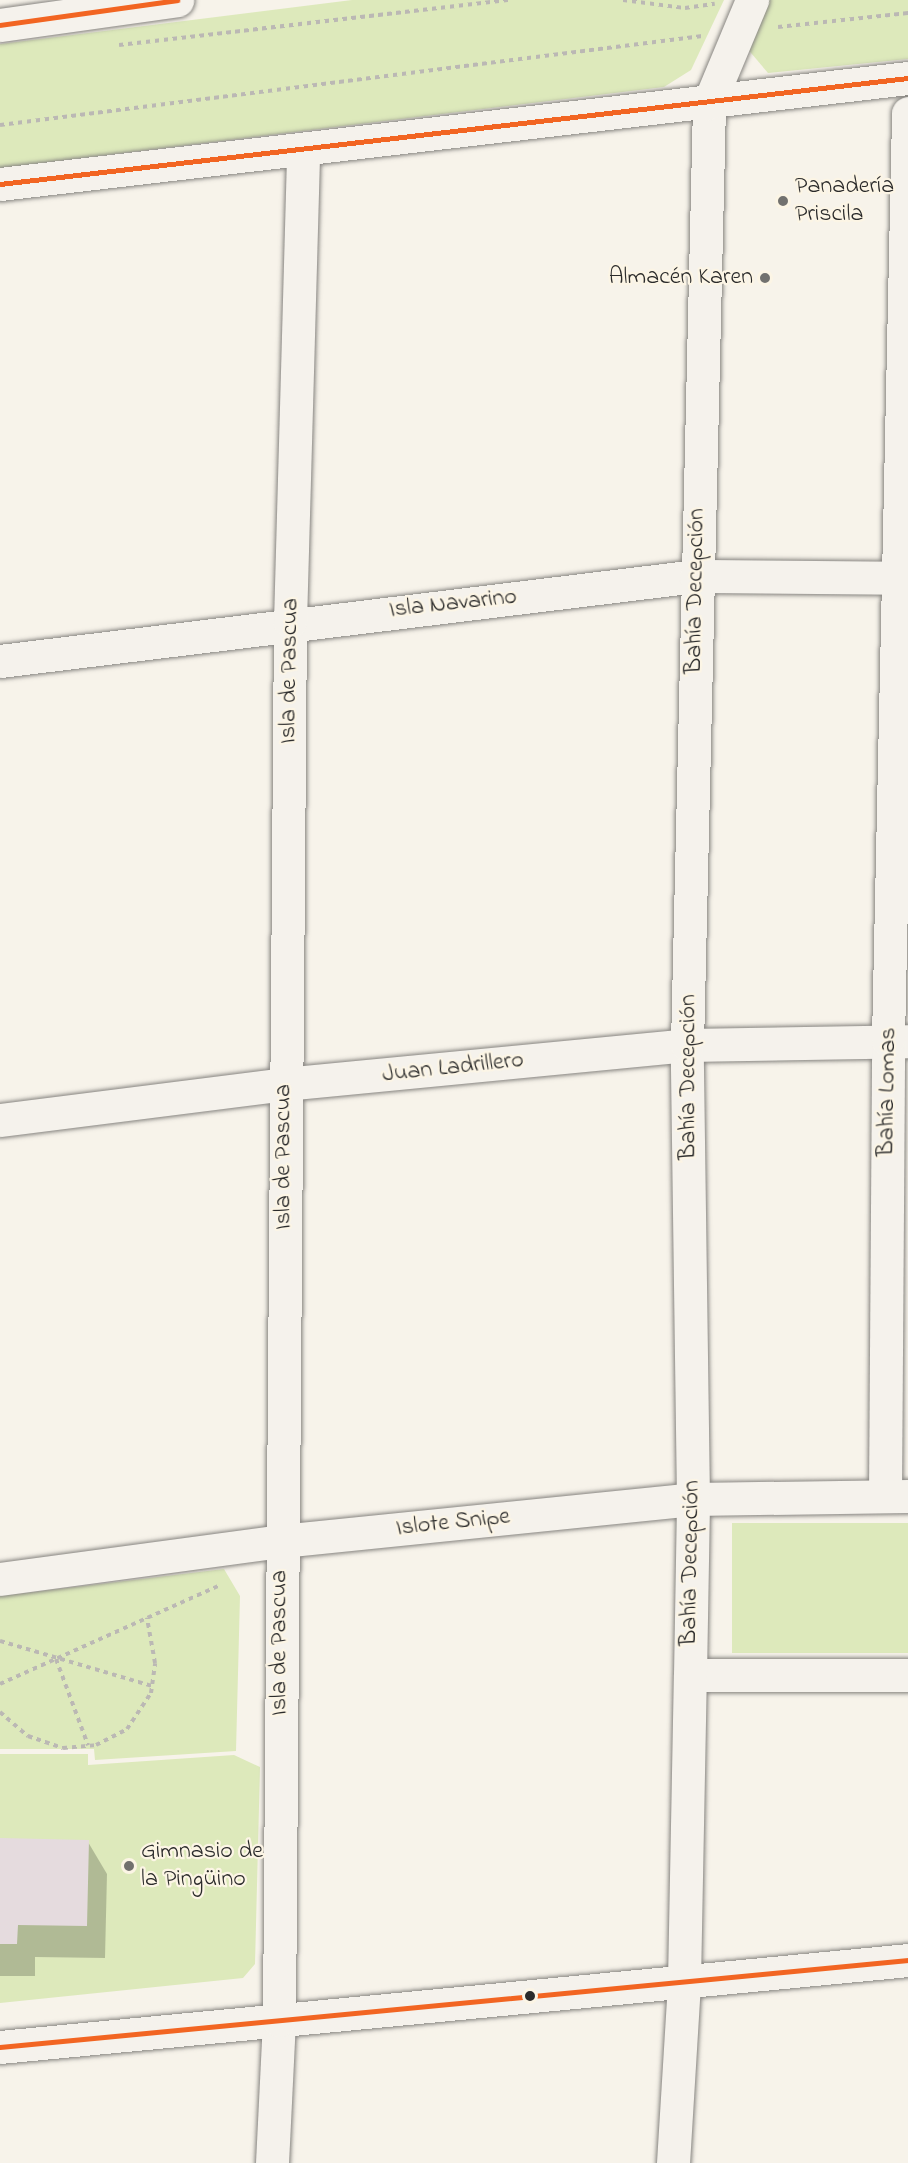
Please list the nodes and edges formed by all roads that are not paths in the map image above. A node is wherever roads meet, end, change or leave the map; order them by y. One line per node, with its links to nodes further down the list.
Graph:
1 (177, 0): 3 (street)
2 (738, 1): 5 (street, Bahía Decepción)
3 (0, 25)
4 (908, 78): 5 (street)
5 (709, 103): 7 (street); 9 (street, Bahía Decepción)
6 (908, 113): 10 (street, Bahía Lomas)
7 (303, 152): 8 (street); 11 (street, Isla de Pascua)
8 (0, 184)
9 (696, 576): 10 (street, Isla Navarino); 11 (street, Isla Navarino); 14 (street, Bahía Decepción)
10 (903, 578): 13 (street, Bahía Lomas)
11 (290, 622): 12 (street, Isla Navarino); 15 (street, Isla de Pascua)
12 (0, 661)
13 (898, 1040): 14 (street, Juan Ladrillero); 17 (street, Bahía Lomas)
14 (687, 1045): 15 (street, Juan Ladrillero); 18 (street, Bahía Decepción)
15 (284, 1084): 16 (street, Juan Ladrillero); 19 (street, Isla de Pascua)
16 (0, 1120)
17 (896, 1496): 18 (street, Islote Snipe)
18 (693, 1499): 19 (street, Islote Snipe); 22 (street, Bahía Decepción)
19 (281, 1541): 20 (street, Islote Snipe); 25 (street, Isla de Pascua)
20 (0, 1579)
21 (908, 1675): 22 (street)
22 (690, 1676): 24 (street, Bahía Decepción)
23 (908, 1960): 24 (street)
24 (684, 1981): 25 (street); 28 (street, Bahía Decepción)
25 (279, 2020): 26 (street); 27 (street, Isla de Pascua)
26 (0, 2047)
27 (272, 2163)
28 (672, 2163)

